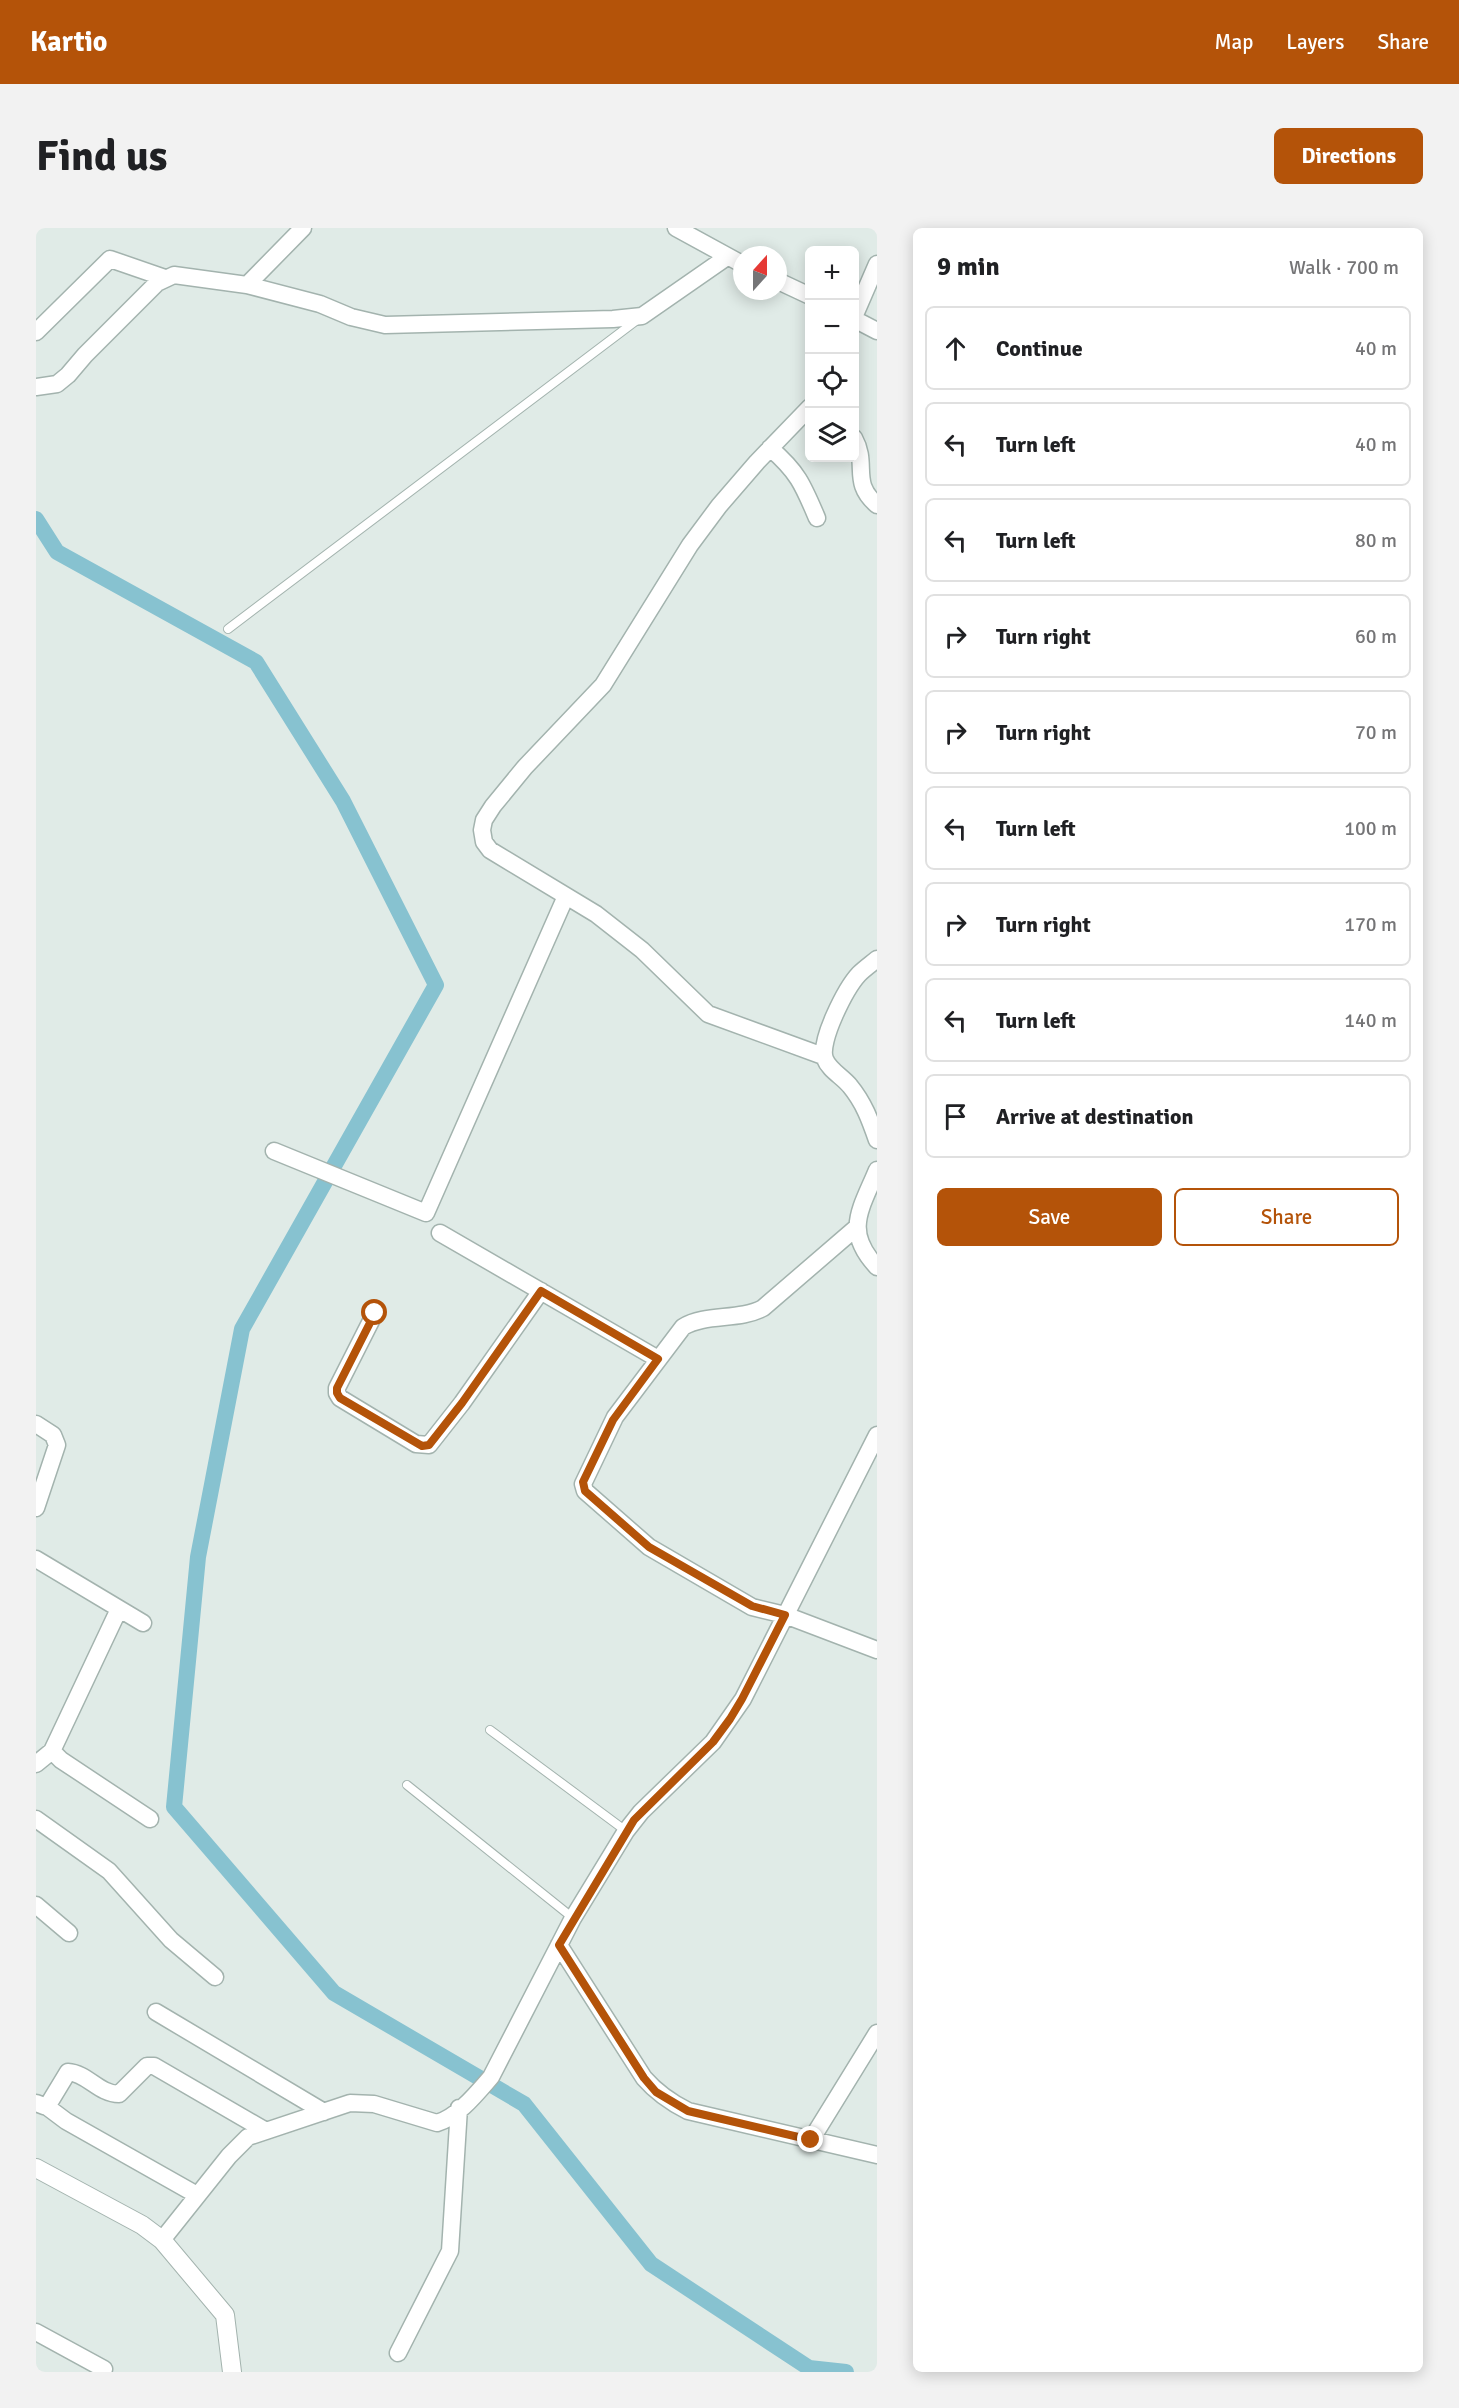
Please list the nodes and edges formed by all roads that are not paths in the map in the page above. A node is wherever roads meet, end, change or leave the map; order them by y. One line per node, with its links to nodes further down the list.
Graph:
1 (303, 228): 7 (street)
2 (676, 228): 3 (street)
3 (733, 260)
4 (733, 262): 11 (street)
5 (877, 264): 10 (street)
6 (165, 278): 7 (street); 14 (street); 15 (street)
7 (247, 285): 11 (street)
8 (787, 285): 9 (street)
9 (805, 294)
10 (859, 308)
11 (642, 316): 21 (lane)
12 (859, 320): 13 (street)
13 (877, 331)
14 (36, 332)
15 (36, 387)
16 (809, 408): 17 (street)
17 (770, 448): 20 (street); 22 (street)
18 (859, 452): 19 (street)
19 (877, 505)
20 (817, 518)
21 (228, 629)
22 (566, 896): 24 (street); 26 (street)
23 (877, 959): 24 (street)
24 (824, 1056): 25 (street)
25 (877, 1140)
26 (274, 1151)
27 (877, 1170): 28 (street)
28 (857, 1227): 30 (street); 33 (street)
29 (440, 1233): 31 (street)
30 (877, 1267)
31 (541, 1291): 32 (street); 33 (street)
32 (375, 1313)
33 (658, 1359): 39 (street)
34 (36, 1424): 36 (street)
35 (877, 1435): 39 (street)
36 (36, 1508)
37 (36, 1559): 38 (street)
38 (119, 1609): 40 (street); 43 (street)
39 (785, 1615): 41 (street); 48 (street)
40 (142, 1623)
41 (877, 1650)
42 (490, 1730): 48 (lane)
43 (52, 1751): 44 (street); 46 (street)
44 (36, 1764)
45 (407, 1785): 50 (lane)
46 (150, 1819)
47 (36, 1820): 53 (street)
48 (626, 1831): 50 (street)
49 (36, 1905): 51 (street)
50 (573, 1918): 52 (street)
51 (69, 1933)
52 (559, 1945): 57 (street); 60 (street)
53 (215, 1977)
54 (156, 2012): 58 (street)
55 (877, 2033): 60 (street)
56 (41, 2104): 59 (street); 63 (street)
57 (459, 2108): 58 (street); 66 (street)
58 (324, 2112): 59 (street)
59 (266, 2131): 63 (street)
60 (811, 2140): 61 (street)
61 (877, 2155)
62 (36, 2168): 64 (street)
63 (197, 2195): 64 (street)
64 (162, 2240): 68 (street)
65 (36, 2332): 67 (street)
66 (398, 2353)
67 (104, 2369)
68 (232, 2372)

